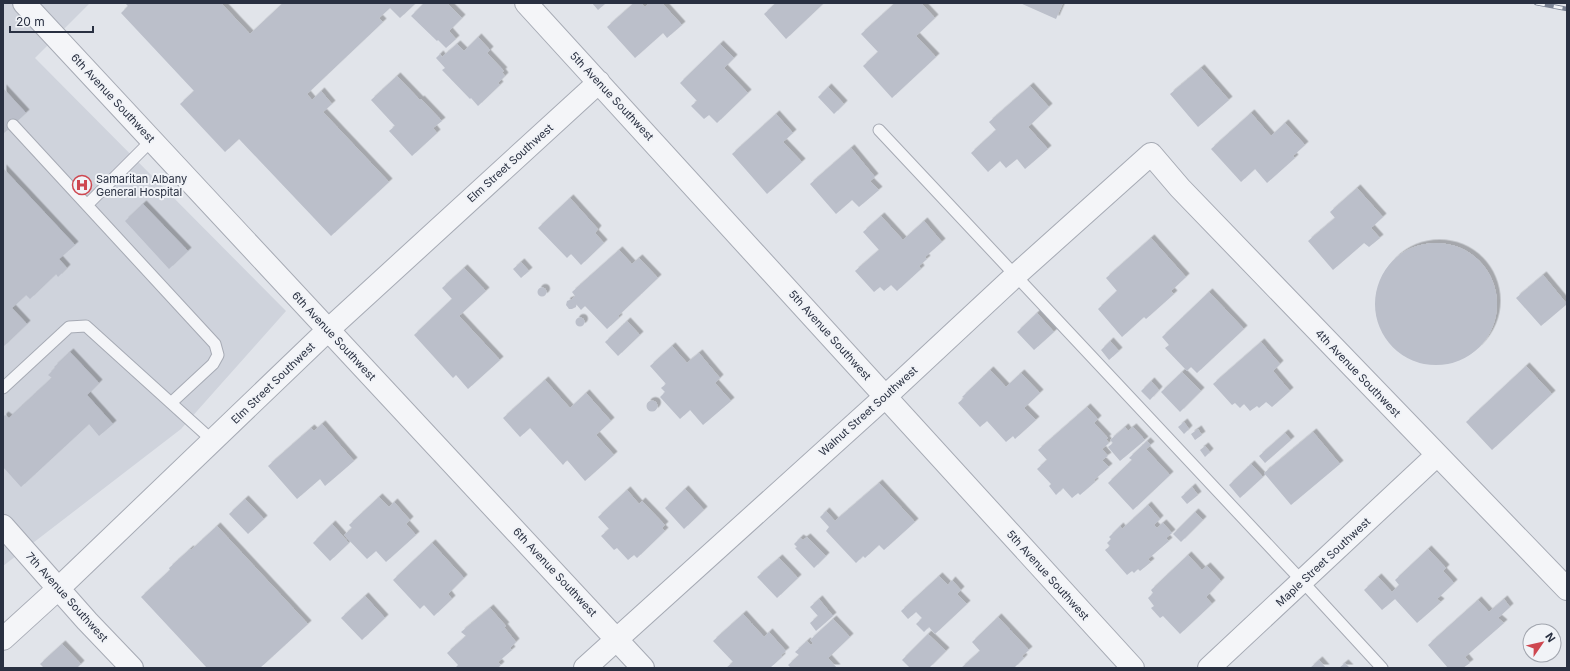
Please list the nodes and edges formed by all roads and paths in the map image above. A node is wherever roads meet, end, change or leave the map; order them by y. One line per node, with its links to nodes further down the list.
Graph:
1 (24, 3): 6 (street, 6th Avenue Southwest)
2 (526, 3): 3 (street, 5th Avenue Southwest)
3 (599, 82): 10 (street, Elm Street Southwest); 12 (street, 5th Avenue Southwest)
4 (13, 124): 8 (lane)
5 (880, 130): 9 (lane)
6 (152, 140): 8 (lane); 10 (street, 6th Avenue Southwest)
7 (1151, 154): 9 (street, Walnut Street Southwest); 15 (street, 4th Avenue Southwest)
8 (87, 205): 13 (lane)
9 (1016, 275): 12 (street, Walnut Street Southwest); 17 (lane)
10 (328, 330): 14 (street, Elm Street Southwest); 20 (street, 6th Avenue Southwest)
11 (3, 388): 13 (lane)
12 (886, 396): 20 (street, Walnut Street Southwest); 25 (street, 5th Avenue Southwest)
13 (172, 402): 14 (lane)
14 (214, 440): 18 (street, Elm Street Southwest)
15 (1437, 455): 17 (street, Maple Street Southwest); 19 (street, 4th Avenue Southwest)
16 (3, 526): 18 (street, 7th Avenue Southwest)
17 (1302, 581): 26 (street, Maple Street Southwest); 27 (lane)
18 (59, 588): 21 (street, Elm Street Southwest); 22 (street, 7th Avenue Southwest)
19 (1567, 589)
20 (616, 638): 23 (street, Walnut Street Southwest); 24 (street, 6th Avenue Southwest)
21 (3, 639)
22 (132, 668)
23 (585, 668)
24 (643, 668)
25 (1133, 668)
26 (1209, 668)
27 (1382, 668)

